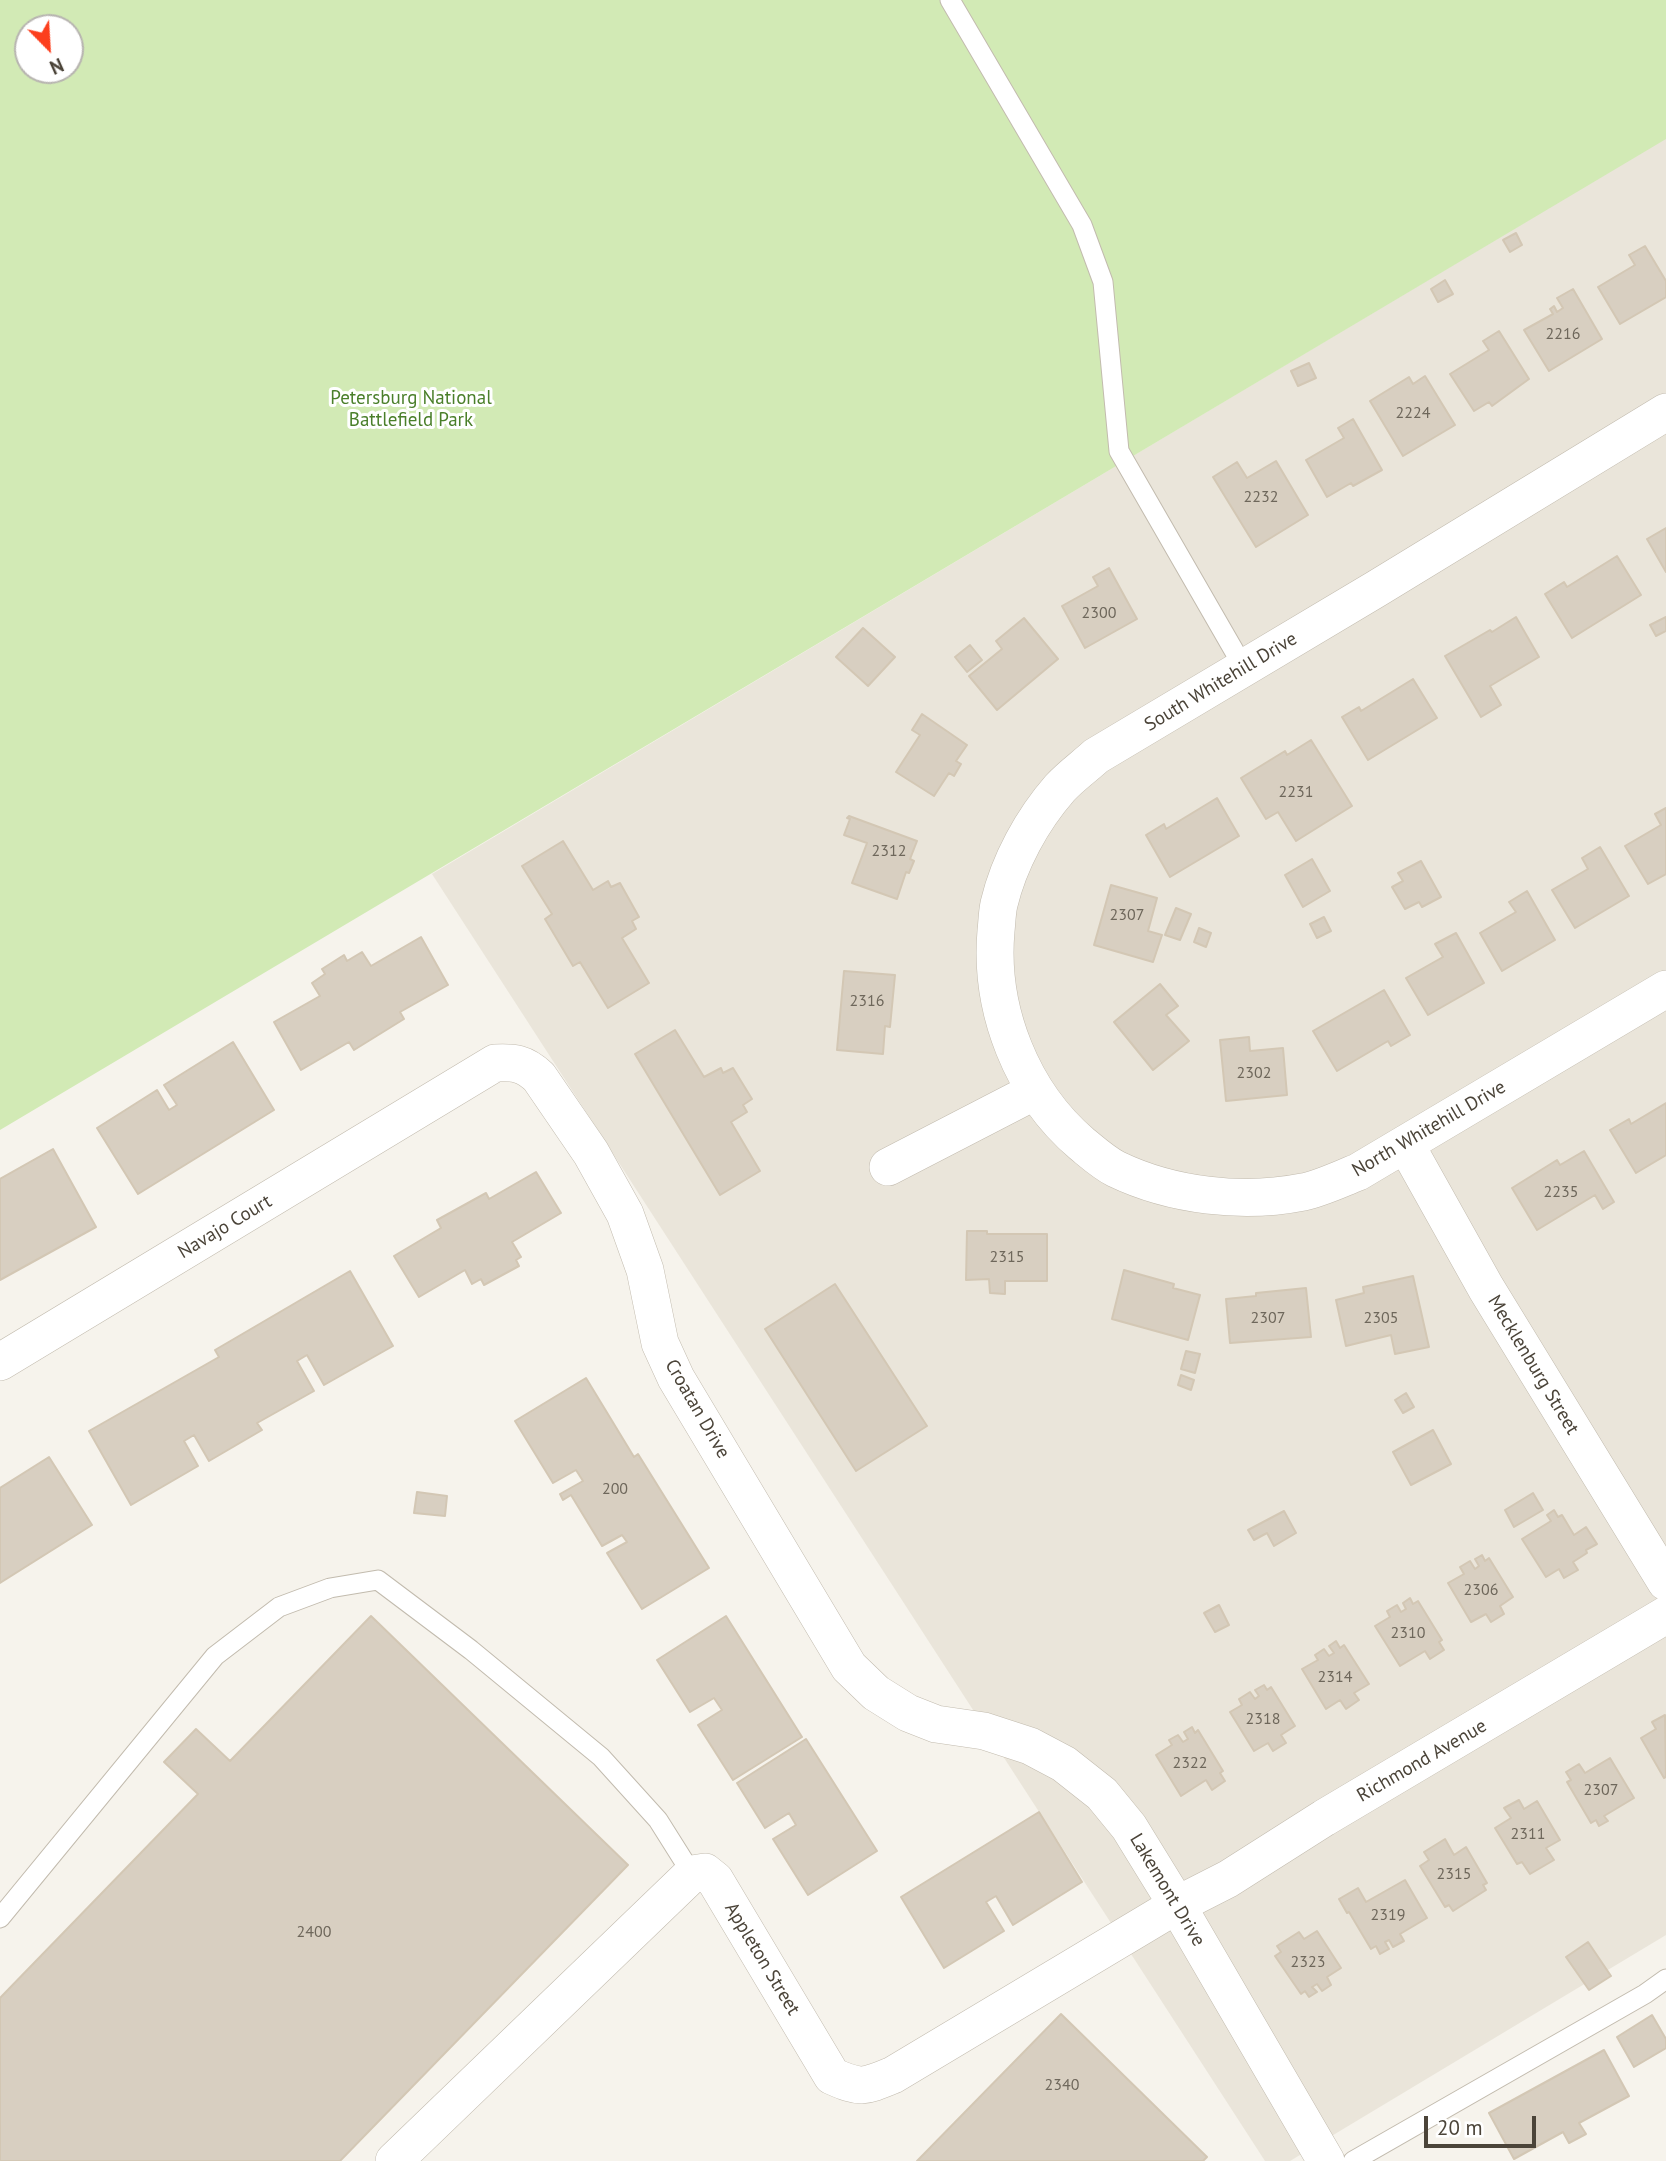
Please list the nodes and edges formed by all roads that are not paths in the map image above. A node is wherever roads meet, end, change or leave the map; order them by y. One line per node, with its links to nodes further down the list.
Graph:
1 (950, 0): 3 (lane)
2 (1666, 412): 3 (street, South Whitehill Drive)
3 (1244, 668): 6 (street, South Whitehill Drive)
4 (1666, 989): 7 (street, North Whitehill Drive)
5 (449, 1091): 9 (street, Navajo Court); 12 (street, Croatan Drive)
6 (1035, 1091): 7 (street, North Whitehill Drive); 8 (street)
7 (1406, 1145): 10 (street, Mecklenburg Street)
8 (888, 1167)
9 (0, 1362)
10 (1666, 1582)
11 (1666, 1615): 14 (street, Richmond Avenue)
12 (922, 1719): 14 (street, Lakemont Drive)
13 (692, 1874): 14 (street, Appleton Street); 15 (lane); 17 (street)
14 (1177, 1905): 18 (street, Lakemont Drive)
15 (0, 1918)
16 (1666, 1979): 19 (lane)
17 (394, 2161)
18 (1326, 2161)
19 (1353, 2161)

